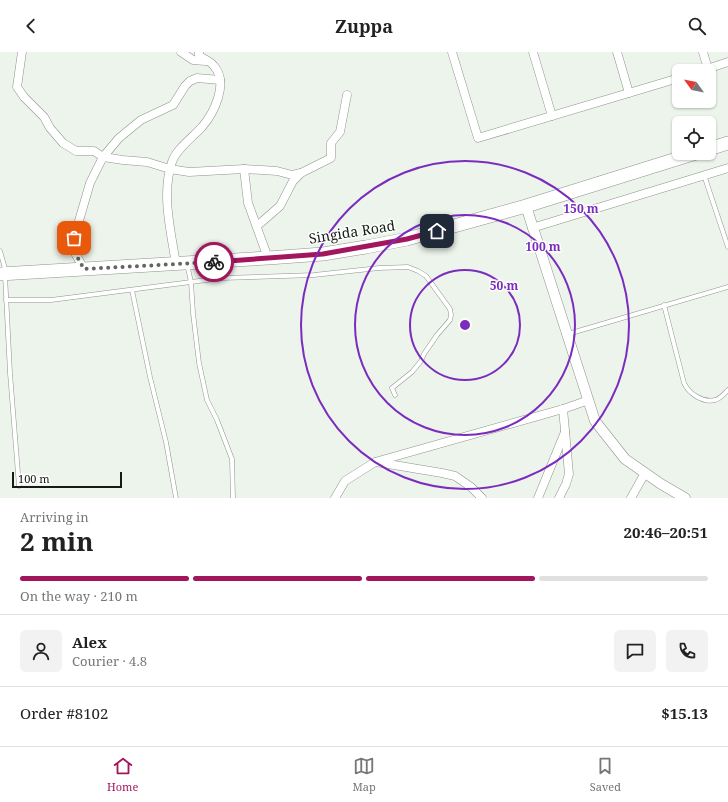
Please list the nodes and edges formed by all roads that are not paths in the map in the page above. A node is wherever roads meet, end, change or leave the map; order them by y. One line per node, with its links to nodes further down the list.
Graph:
1 (22, 52): 19 (street)
2 (181, 52): 8 (street)
3 (199, 52): 8 (street)
4 (452, 52): 16 (street)
5 (533, 52): 16 (street)
6 (617, 52): 14 (street)
7 (703, 52): 10 (street)
8 (208, 61): 12 (street)
9 (728, 62): 11 (street)
10 (704, 64)
11 (716, 66)
12 (220, 80): 19 (street); 22 (street)
13 (672, 80): 14 (street)
14 (629, 93): 16 (street)
15 (347, 96): 24 (street)
16 (552, 116)
17 (728, 143): 18 (highway)
18 (716, 147)
19 (103, 157): 22 (street); 33 (street)
20 (674, 160): 26 (highway, Singida Road)
21 (728, 168): 25 (street)
22 (170, 169): 23 (street); 32 (street)
23 (244, 169): 24 (street); 27 (street)
24 (301, 174): 27 (street)
25 (704, 176): 28 (street); 29 (lane)
26 (526, 206): 28 (street); 31 (highway, Singida Road)
27 (257, 226): 31 (street)
28 (532, 228): 40 (street)
29 (728, 247)
30 (0, 251): 34 (lane)
31 (268, 258): 32 (highway, Singida Road)
32 (182, 264): 33 (highway, Singida Road); 35 (lane)
33 (84, 269): 34 (highway, Singida Road)
34 (4, 274): 38 (lane)
35 (191, 282): 37 (lane); 42 (lane); 50 (lane)
36 (728, 287): 39 (lane)
37 (132, 290): 38 (lane); 49 (lane)
38 (6, 300): 48 (lane)
39 (664, 306): 40 (lane); 41 (lane)
40 (567, 334): 43 (street)
41 (728, 390)
42 (395, 395)
43 (589, 400): 44 (street); 47 (street)
44 (563, 409): 45 (street); 46 (street)
45 (565, 430): 53 (street); 54 (street)
46 (375, 462): 51 (street); 52 (street)
47 (645, 473): 55 (street); 56 (street)
48 (19, 486)
49 (176, 498)
50 (233, 498)
51 (335, 498)
52 (482, 498)
53 (538, 498)
54 (559, 498)
55 (631, 498)
56 (685, 498)

